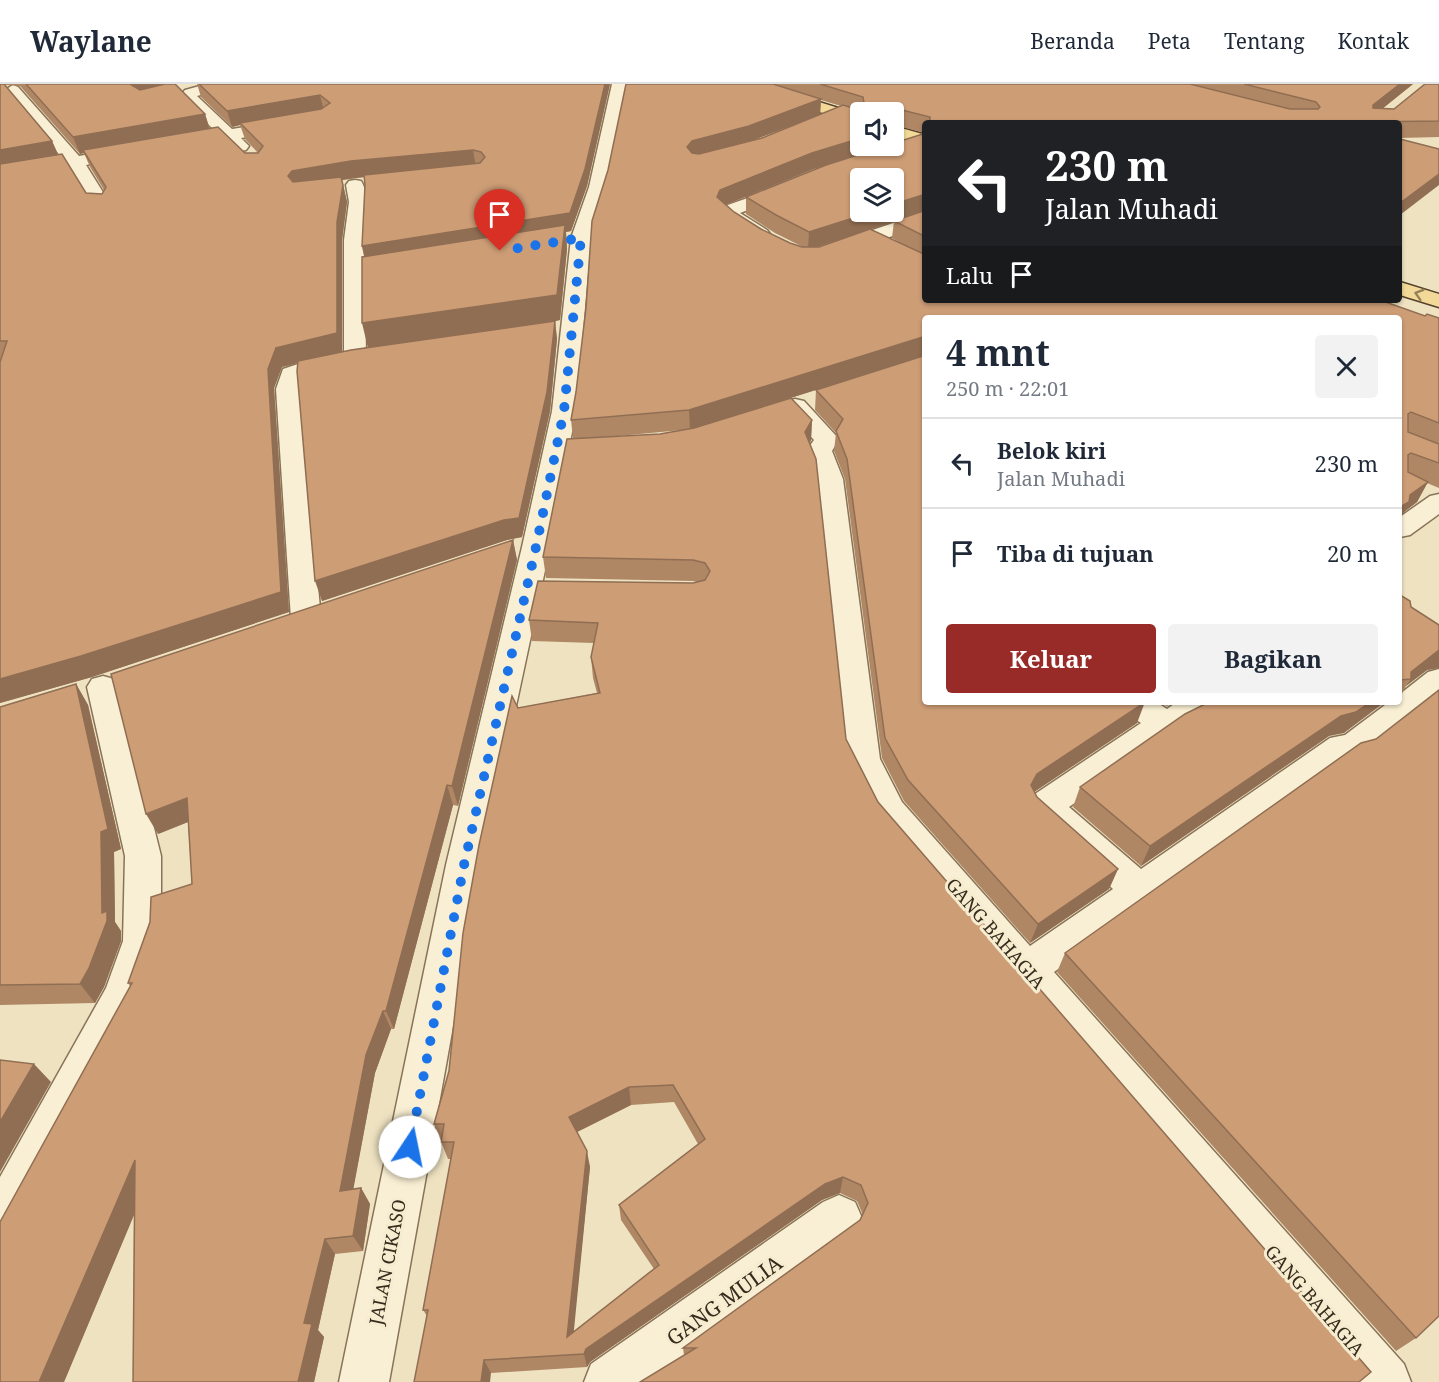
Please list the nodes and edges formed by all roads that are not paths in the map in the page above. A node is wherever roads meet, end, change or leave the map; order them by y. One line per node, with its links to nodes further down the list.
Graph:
1 (200, 84): 6 (street)
2 (225, 84): 12 (street)
3 (620, 84): 33 (street, JALAN CIKASO)
4 (745, 84): 7 (main road)
5 (14, 90): 19 (street)
6 (178, 90)
7 (841, 114): 8 (main road); 10 (street)
8 (850, 117)
9 (303, 122): 12 (street)
10 (819, 123)
11 (904, 134): 13 (main road)
12 (229, 135): 15 (street); 18 (street)
13 (922, 139)
14 (922, 141): 16 (street)
15 (170, 145)
16 (904, 147)
17 (146, 149): 19 (street)
18 (250, 157)
19 (75, 162): 20 (street); 23 (street)
20 (0, 176)
21 (808, 180): 26 (street)
22 (354, 186): 30 (street)
23 (102, 205)
24 (922, 219): 25 (street)
25 (869, 237): 27 (street); 28 (street)
26 (776, 243)
27 (897, 252)
28 (824, 253)
29 (420, 264): 30 (street)
30 (354, 275): 39 (street)
31 (1402, 289): 32 (main road, one-way to 31)
32 (1439, 301)
33 (574, 327): 34 (street); 49 (street, JALAN CIKASO)
34 (547, 332)
35 (795, 405): 46 (street, GANG BAHAGIA)
36 (1409, 487): 37 (street)
37 (1439, 501): 38 (street)
38 (1402, 528)
39 (306, 619)
40 (1439, 680): 45 (street)
41 (103, 687): 48 (street)
42 (1136, 705): 44 (street)
43 (1196, 705): 44 (street)
44 (1165, 723): 45 (street)
45 (1141, 891): 46 (street)
46 (1028, 969): 51 (street, GANG BAHAGIA)
47 (839, 1218): 50 (street, GANG MULIA)
48 (0, 1223)
49 (364, 1382)
50 (609, 1382)
51 (1386, 1382)

